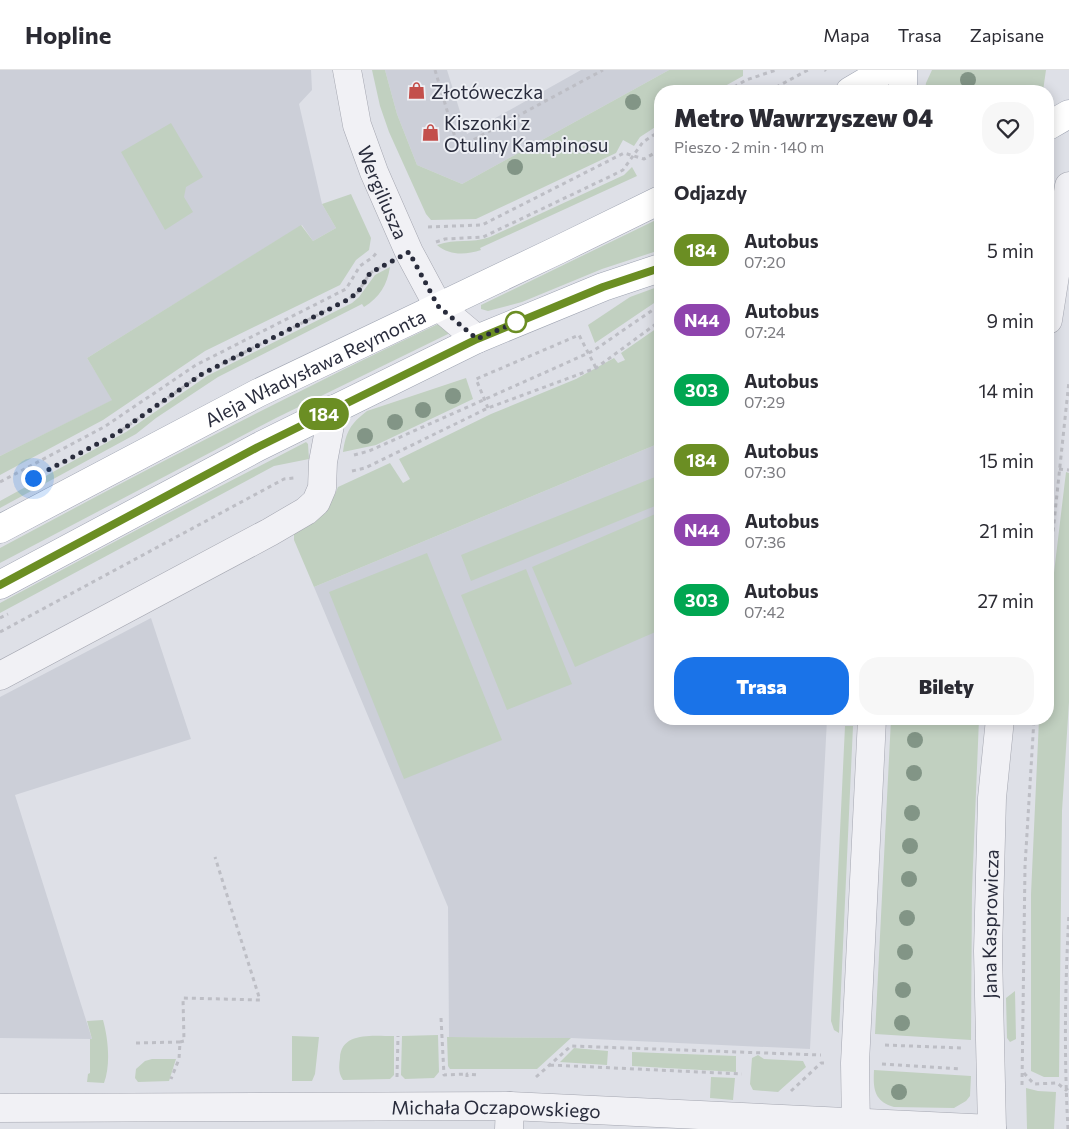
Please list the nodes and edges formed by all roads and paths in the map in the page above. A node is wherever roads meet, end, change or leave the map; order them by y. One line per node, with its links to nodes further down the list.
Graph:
1 (347, 70): 19 (street, Wergiliusza)
2 (435, 70): 3 (path)
3 (602, 70)
4 (776, 70): 8 (path)
5 (808, 70): 9 (path)
6 (886, 70): 10 (main road)
7 (903, 70): 11 (main road)
8 (737, 85)
9 (780, 85)
10 (860, 85)
11 (902, 85)
12 (1069, 114): 13 (main road)
13 (1054, 123)
14 (654, 134): 16 (path)
15 (654, 153): 16 (path)
16 (634, 156): 19 (path); 19 (path)
17 (1069, 186): 21 (street)
18 (654, 203): 22 (main road, Aleja Władysława Reymonta)
19 (406, 245): 22 (street, Wergiliusza); 28 (path); 31 (path)
20 (654, 270): 23 (main road)
21 (1054, 282)
22 (438, 306): 23 (street); 33 (main road, Aleja Władysława Reymonta)
23 (477, 339): 27 (main road)
24 (596, 368): 26 (path)
25 (1069, 380): 29 (path)
26 (488, 408)
27 (333, 410): 34 (main road); 35 (street)
28 (116, 434)
29 (1059, 469): 30 (path); 32 (path)
30 (1069, 470)
31 (0, 482)
32 (1054, 519)
33 (0, 529)
34 (0, 585)
35 (0, 676)
36 (872, 725): 46 (street)
37 (999, 725): 48 (street, Jana Kasprowicza)
38 (1034, 725): 45 (path)
39 (215, 858): 43 (path)
40 (1069, 913): 50 (path)
41 (442, 1018): 52 (path)
42 (398, 1036): 55 (path)
43 (180, 1042): 44 (path); 54 (path)
44 (136, 1043)
45 (1023, 1048): 48 (path); 51 (path)
46 (856, 1054): 48 (path); 48 (path); 49 (path); 60 (street)
47 (821, 1055): 53 (path)
48 (990, 1060): 51 (path); 61 (street, Jana Kasprowicza)
49 (821, 1063)
50 (1068, 1065): 56 (path)
51 (1024, 1073): 56 (path); 57 (path)
52 (467, 1074)
53 (742, 1074)
54 (170, 1085)
55 (397, 1085)
56 (1067, 1089): 62 (path)
57 (1022, 1091)
58 (0, 1108): 59 (street, Michała Oczapowskiego)
59 (510, 1117): 60 (street, Michała Oczapowskiego)
60 (856, 1126): 61 (street, Michała Oczapowskiego)
61 (992, 1129)
62 (1068, 1129)

